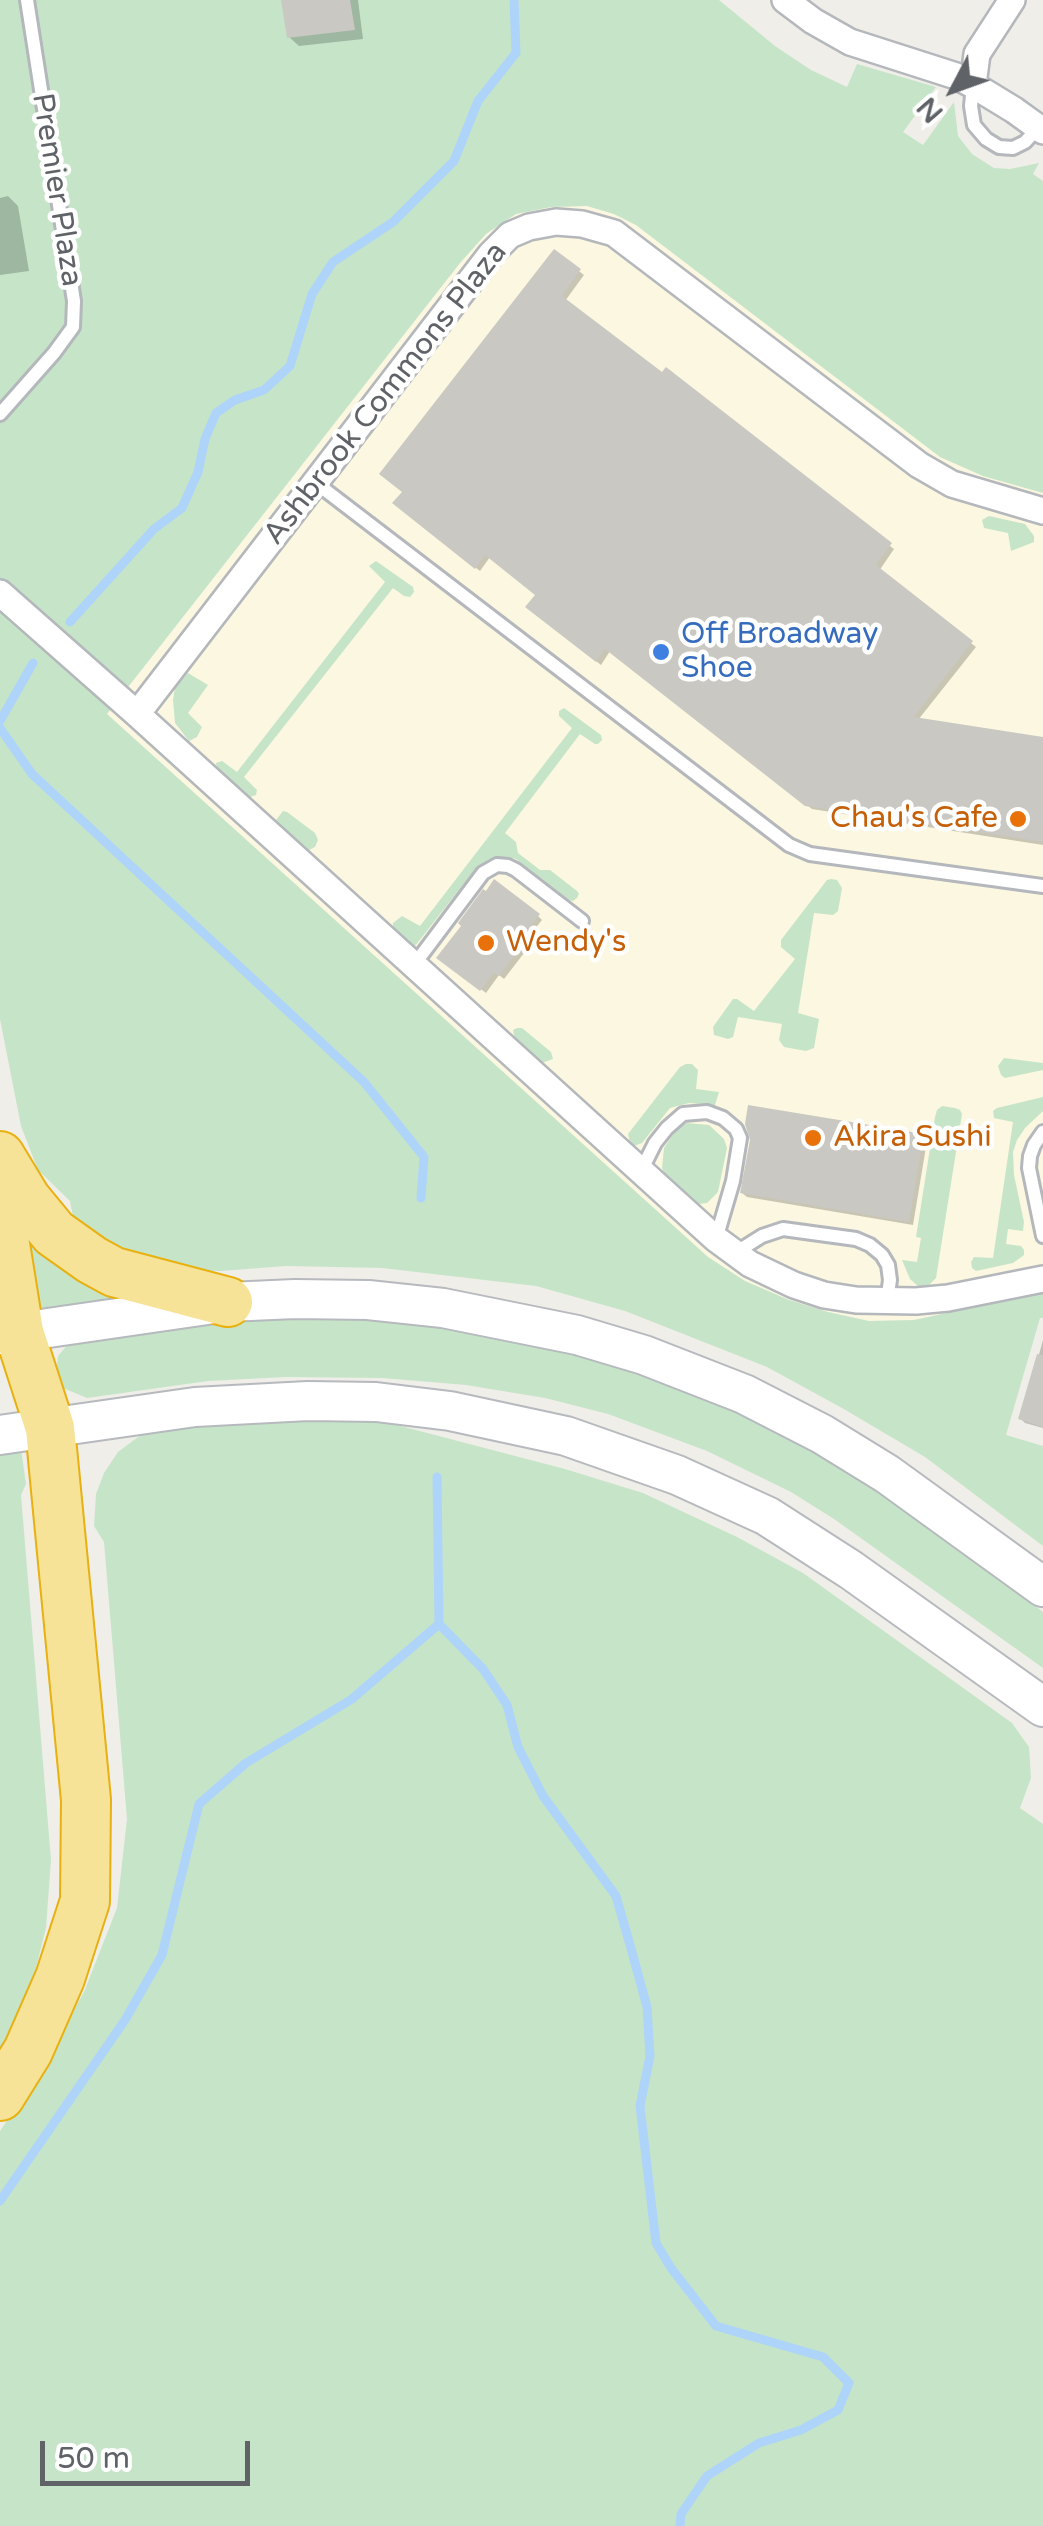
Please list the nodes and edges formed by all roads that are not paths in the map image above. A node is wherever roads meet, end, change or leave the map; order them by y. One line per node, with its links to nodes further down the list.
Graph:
1 (26, 0): 6 (lane, Premier Plaza)
2 (786, 0): 4 (street)
3 (1012, 0): 4 (street)
4 (973, 85): 5 (street); 5 (lane)
5 (1041, 127)
6 (2, 409)
7 (316, 483): 8 (street, Ashbrook Commons Plaza); 10 (street, Ashbrook Commons Plaza); 11 (lane)
8 (1043, 511)
9 (0, 593): 10 (street)
10 (137, 714): 13 (street)
11 (1043, 886)
12 (582, 921): 13 (lane)
13 (414, 965): 16 (street)
14 (1043, 1132): 18 (lane)
15 (0, 1156): 22 (highway)
16 (641, 1172): 19 (street); 19 (lane)
17 (0, 1213): 23 (highway)
18 (1043, 1236)
19 (726, 1246): 21 (street); 21 (lane)
20 (1043, 1279): 21 (street)
21 (887, 1301)
22 (228, 1302): 23 (main road); 26 (main road)
23 (10, 1333): 24 (highway)
24 (50, 1428): 25 (main road); 27 (main road); 28 (highway)
25 (0, 1434)
26 (1043, 1587)
27 (1043, 1707)
28 (0, 2096)

